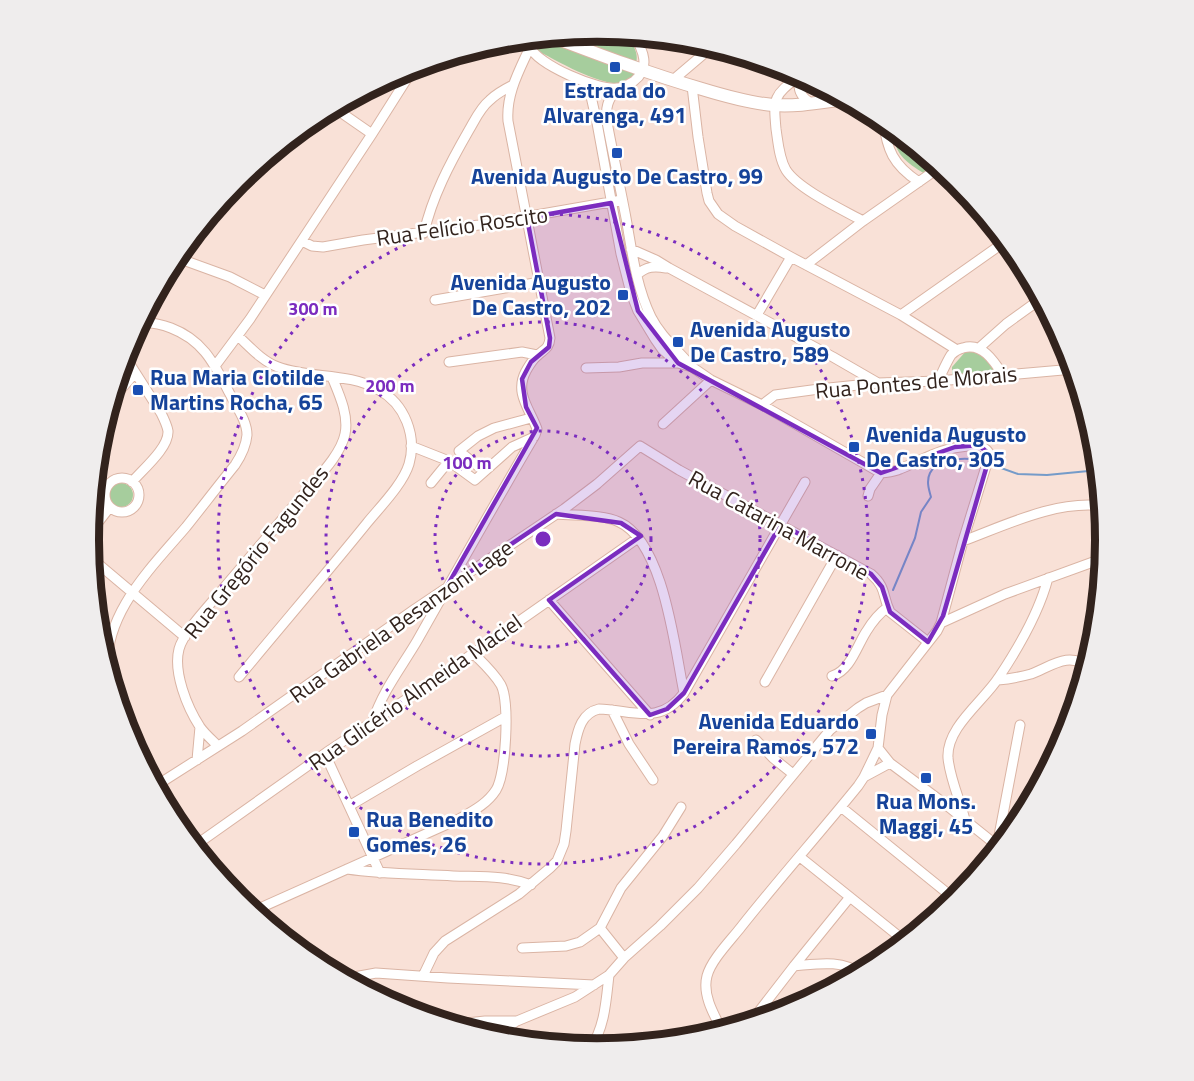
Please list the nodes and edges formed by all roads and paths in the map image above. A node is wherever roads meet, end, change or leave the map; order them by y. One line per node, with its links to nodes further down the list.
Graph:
1 (569, 43): 6 (main road)
2 (638, 44): 6 (street)
3 (531, 46): 10 (street)
4 (529, 47): 11 (street)
5 (703, 54): 8 (street)
6 (644, 70): 8 (main road); 14 (street)
7 (406, 80): 20 (street)
8 (673, 80): 13 (main road)
9 (792, 82): 17 (street)
10 (588, 83): 14 (street); 19 (street)
11 (513, 85): 26 (street); 28 (street)
12 (799, 85): 16 (street)
13 (692, 86): 17 (main road); 32 (street)
14 (616, 89): 19 (street)
15 (832, 101): 16 (main road)
16 (812, 104): 17 (main road)
17 (774, 105): 27 (street)
18 (342, 113): 20 (street)
19 (602, 123): 24 (street); 25 (street)
20 (372, 134): 29 (street)
21 (887, 135): 23 (street)
22 (932, 172): 23 (street)
23 (918, 182): 27 (street)
24 (622, 200): 25 (street, Rua Felício Roscito); 31 (street)
25 (611, 202): 26 (street, Rua Felício Roscito); 49 (street)
26 (527, 218): 28 (street, Rua Felício Roscito); 37 (street)
27 (863, 221): 34 (street)
28 (424, 233): 29 (street, Rua Felício Roscito)
29 (302, 241): 38 (street)
30 (999, 246): 42 (street)
31 (631, 249): 35 (street); 36 (street)
32 (791, 257): 34 (street); 41 (street)
33 (185, 261): 38 (street)
34 (806, 265): 42 (street)
35 (669, 268): 36 (street); 41 (street)
36 (637, 275): 53 (street)
37 (540, 282): 39 (street); 47 (street)
38 (265, 296): 44 (street)
39 (435, 300)
40 (1035, 303): 45 (street)
41 (758, 315): 60 (street)
42 (901, 315): 46 (street)
43 (148, 323): 51 (street)
44 (238, 336): 51 (street); 57 (street)
45 (979, 348): 46 (street); 56 (street)
46 (957, 350): 59 (street)
47 (537, 355): 48 (street); 63 (street)
48 (449, 362)
49 (678, 363): 52 (street); 53 (street)
50 (130, 365): 55 (street)
51 (215, 366): 87 (street)
52 (586, 368)
53 (692, 368): 58 (street)
54 (1065, 370): 56 (street, Rua Pontes de Morais)
55 (135, 373): 61 (street); 71 (street)
56 (1003, 375): 59 (street, Rua Pontes de Morais)
57 (332, 377): 67 (street); 91 (street, Rua Gregório Fagundes)
58 (711, 380): 62 (street); 64 (street)
59 (938, 381): 60 (street, Rua Pontes de Morais)
60 (878, 383): 62 (street, Rua Pontes de Morais)
61 (123, 387)
62 (762, 405): 70 (street)
63 (531, 418): 65 (street); 69 (street)
64 (663, 424)
65 (535, 433): 69 (street); 86 (street)
66 (640, 446): 77 (street, Rua Gabriela Besanzoni Lage); 79 (street, Rua Catarina Marrone)
67 (411, 447): 68 (street); 97 (street)
68 (449, 461): 69 (street); 73 (street)
69 (484, 471)
70 (881, 473): 74 (street); 81 (street)
71 (132, 482): 76 (street); 76 (street)
72 (805, 482): 79 (street)
73 (430, 483)
74 (868, 496)
75 (1094, 506): 81 (street)
76 (110, 507): 78 (street)
77 (556, 514): 80 (street); 86 (street, Rua Gabriela Besanzoni Lage)
78 (99, 521)
79 (781, 524): 82 (street, Rua Catarina Marrone); 100 (street)
80 (638, 538): 88 (street, Rua Glicério Almeida Maciel); 100 (street)
81 (963, 541): 90 (street)
82 (837, 555): 89 (street, Rua Catarina Marrone); 99 (street)
83 (1095, 561): 85 (street)
84 (100, 565): 87 (street)
85 (1048, 578): 90 (street); 98 (street)
86 (446, 588): 105 (street); 109 (street, Rua Gabriela Besanzoni Lage)
87 (132, 592): 91 (street); 93 (street)
88 (549, 600): 94 (street, Rua Glicério Almeida Maciel); 103 (street)
89 (888, 607): 92 (street, Rua Catarina Marrone); 96 (street)
90 (941, 623): 92 (street)
91 (184, 637): 107 (street, Rua Gregório Fagundes)
92 (928, 642): 101 (street)
93 (110, 646)
94 (473, 653): 104 (street); 105 (street, Rua Glicério Almeida Maciel)
95 (1081, 663): 98 (street)
96 (832, 676)
97 (239, 677)
98 (998, 680): 118 (street)
99 (765, 682)
100 (684, 693): 103 (street)
101 (887, 695): 110 (street); 114 (street)
102 (612, 710): 103 (street); 116 (street); 131 (street)
103 (650, 715)
104 (506, 717): 120 (street); 128 (street)
105 (372, 721): 111 (street, Rua Glicério Almeida Maciel)
106 (1020, 725): 124 (street)
107 (200, 728): 109 (street, Rua Gregório Fagundes); 112 (street)
108 (756, 740): 114 (street)
109 (218, 746): 112 (street, Rua Gabriela Besanzoni Lage)
110 (878, 748): 113 (street); 115 (street)
111 (325, 754): 120 (street); 125 (street, Rua Glicério Almeida Maciel)
112 (197, 760): 117 (street, Rua Gabriela Besanzoni Lage)
113 (890, 763): 115 (street); 119 (street)
114 (793, 774): 138 (street)
115 (864, 777): 122 (street)
116 (653, 780)
117 (161, 783)
118 (955, 788): 119 (street); 123 (street)
119 (945, 804): 123 (street)
120 (349, 806): 128 (street)
121 (681, 807): 135 (street)
122 (841, 807): 127 (street); 132 (street)
123 (965, 820): 126 (street)
124 (1001, 832)
125 (200, 842)
126 (993, 843)
127 (800, 856): 133 (street); 148 (street)
128 (373, 857): 129 (street); 130 (street)
129 (347, 869): 130 (street); 134 (street)
130 (380, 873): 131 (street)
131 (531, 885): 142 (street)
132 (948, 894)
133 (850, 897): 136 (street); 139 (street)
134 (260, 908)
135 (600, 928): 137 (street); 138 (street)
136 (899, 937)
137 (522, 948)
138 (624, 958): 141 (street)
139 (794, 966): 140 (street); 145 (street)
140 (852, 968)
141 (609, 975): 144 (street); 150 (street)
142 (423, 976): 143 (street); 144 (street)
143 (356, 977)
144 (594, 985): 146 (street)
145 (758, 1013)
146 (517, 1021): 147 (street); 149 (street)
147 (469, 1022)
148 (719, 1024)
149 (504, 1030)
150 (595, 1039)

